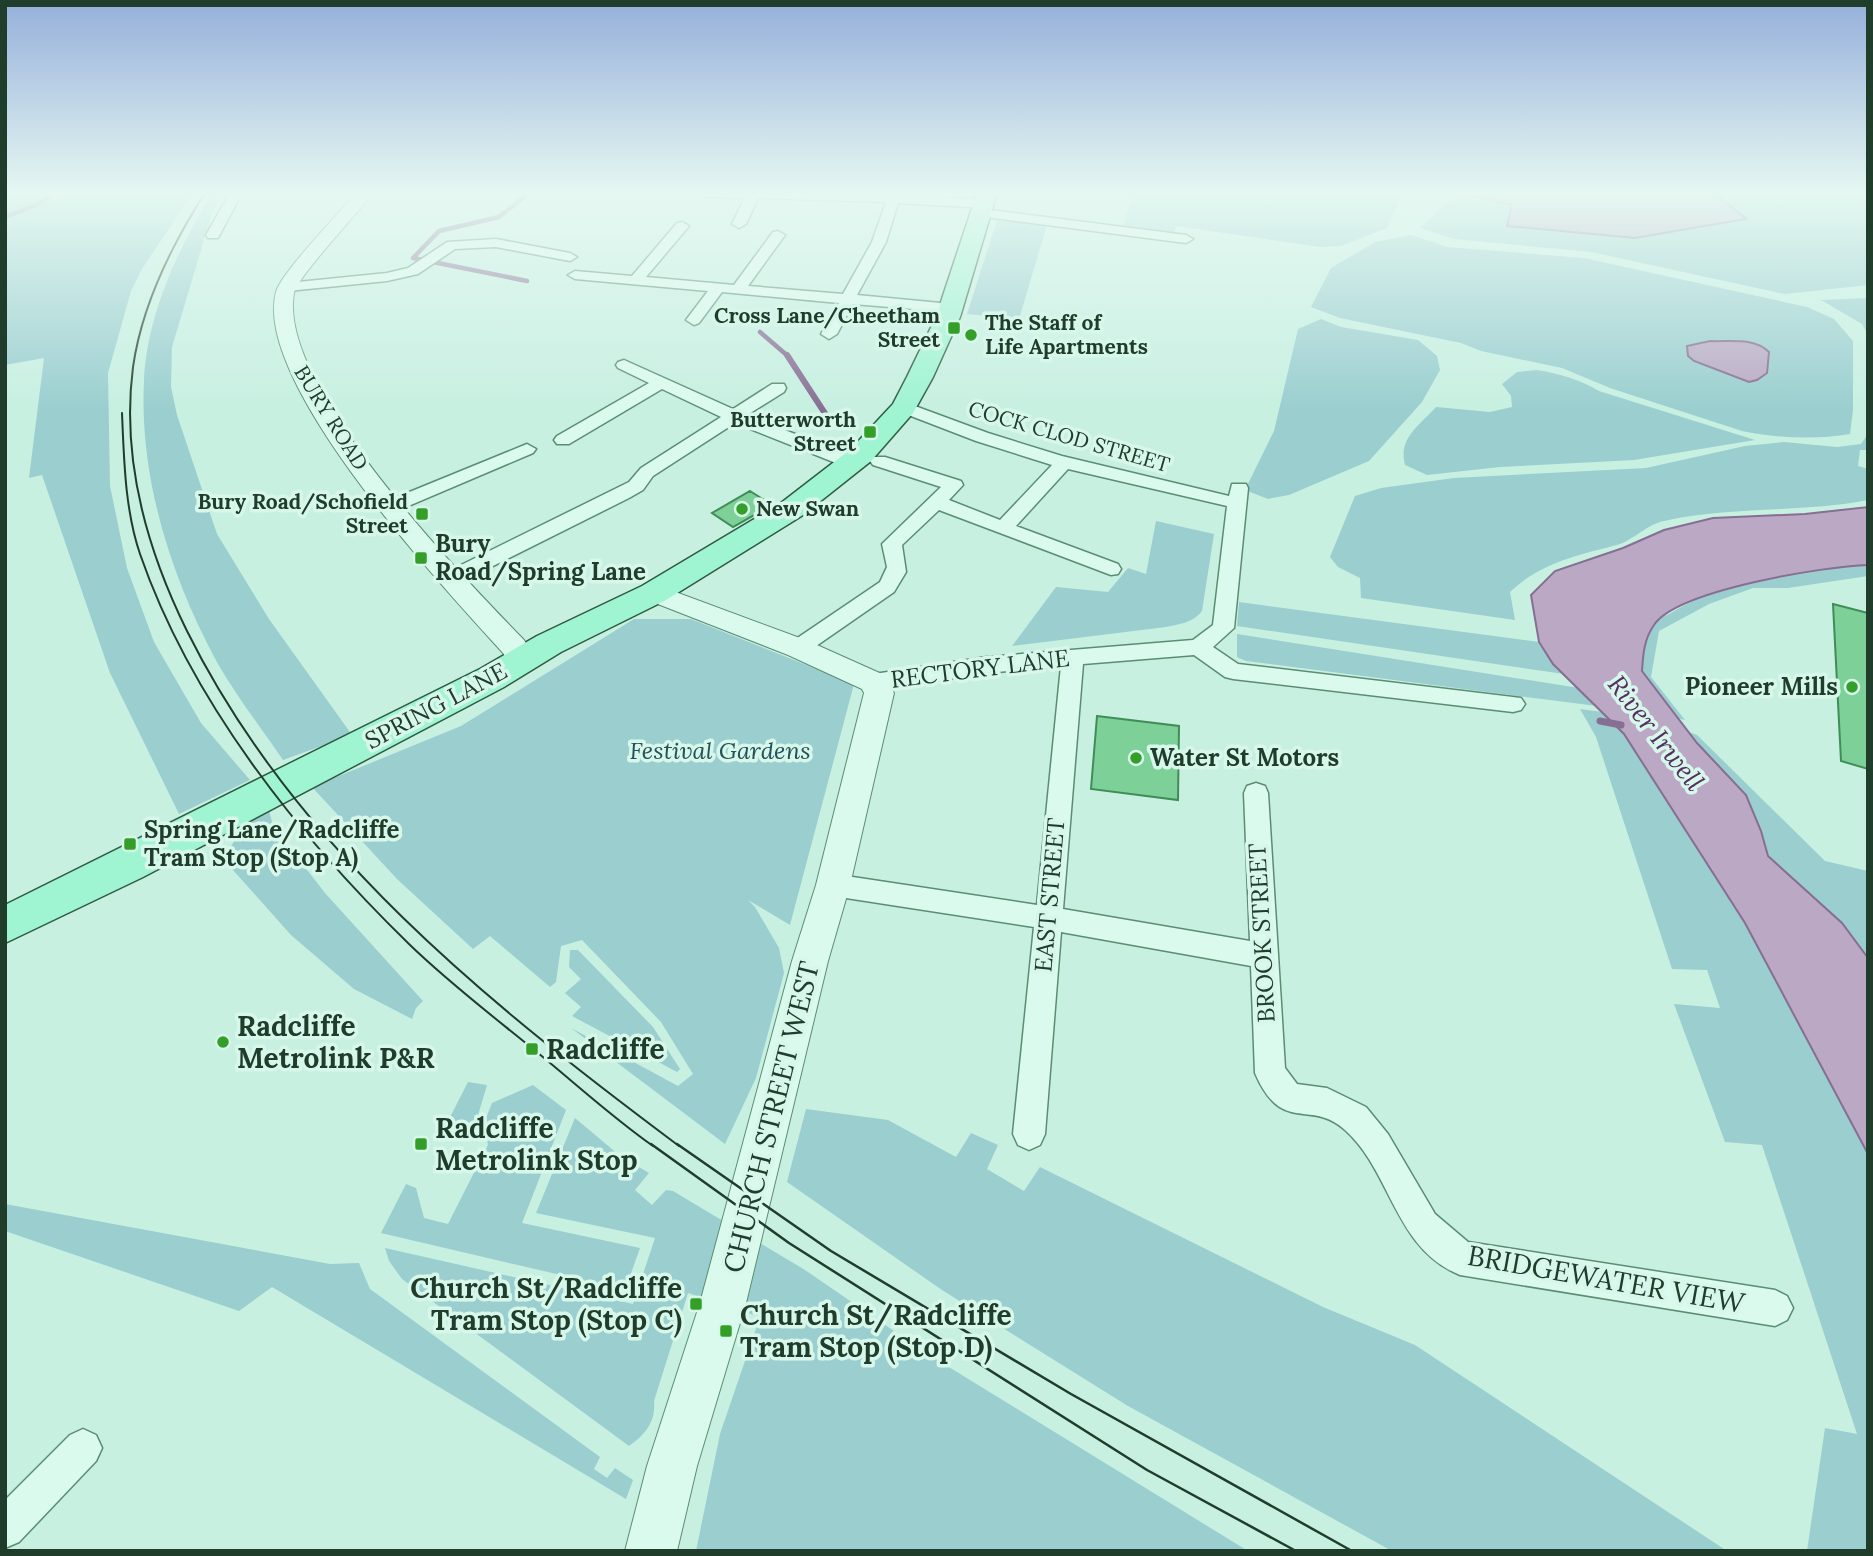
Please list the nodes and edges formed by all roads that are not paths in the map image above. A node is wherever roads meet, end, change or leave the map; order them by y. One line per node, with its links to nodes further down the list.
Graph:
1 (306, 266): 10 (street)
2 (421, 266): 10 (street)
3 (649, 266): 8 (street)
4 (755, 266): 11 (street)
5 (865, 266): 12 (street)
6 (965, 266): 13 (main road, SPRING LANE)
7 (575, 275): 8 (street)
8 (638, 279): 9 (street)
9 (719, 286): 11 (street); 14 (street)
10 (288, 287): 26 (street, BURY ROAD)
11 (738, 289): 12 (street)
12 (848, 298): 13 (street); 15 (street)
13 (951, 308): 19 (main road, SPRING LANE)
14 (694, 320)
15 (829, 334)
16 (624, 365): 17 (street)
17 (661, 383): 20 (street); 21 (street)
18 (778, 388): 20 (street)
19 (904, 407): 23 (street, COCK CLOD STREET); 24 (main road, SPRING LANE)
20 (733, 416): 24 (street); 29 (street)
21 (563, 440)
22 (527, 449): 26 (street)
23 (1065, 461): 27 (street); 31 (street, COCK CLOD STREET)
24 (866, 462): 25 (street); 30 (main road, SPRING LANE)
25 (936, 502): 27 (street); 32 (street)
26 (392, 506): 29 (street, BURY ROAD)
27 (1003, 528): 28 (street)
28 (1111, 569)
29 (452, 578): 34 (street, BURY ROAD)
30 (654, 593): 32 (street, RECTORY LANE); 34 (main road, SPRING LANE)
31 (1198, 647): 33 (street, RECTORY LANE); 36 (street)
32 (798, 648): 35 (street, RECTORY LANE)
33 (1073, 657): 35 (street, RECTORY LANE); 39 (street, EAST STREET)
34 (521, 659): 40 (main road, SPRING LANE)
35 (874, 682): 38 (street, CHURCH STREET WEST)
36 (1513, 704)
37 (1256, 793): 41 (street, BROOK STREET)
38 (833, 885): 39 (street); 47 (street, CHURCH STREET WEST)
39 (1047, 919): 41 (street); 43 (street, EAST STREET)
40 (5, 925)
41 (1262, 956): 42 (street, BROOK STREET)
42 (1270, 1073): 44 (street, BRIDGEWATER VIEW)
43 (1029, 1134)
44 (1775, 1308)
45 (83, 1448): 46 (street)
46 (5, 1528)
47 (651, 1551)

